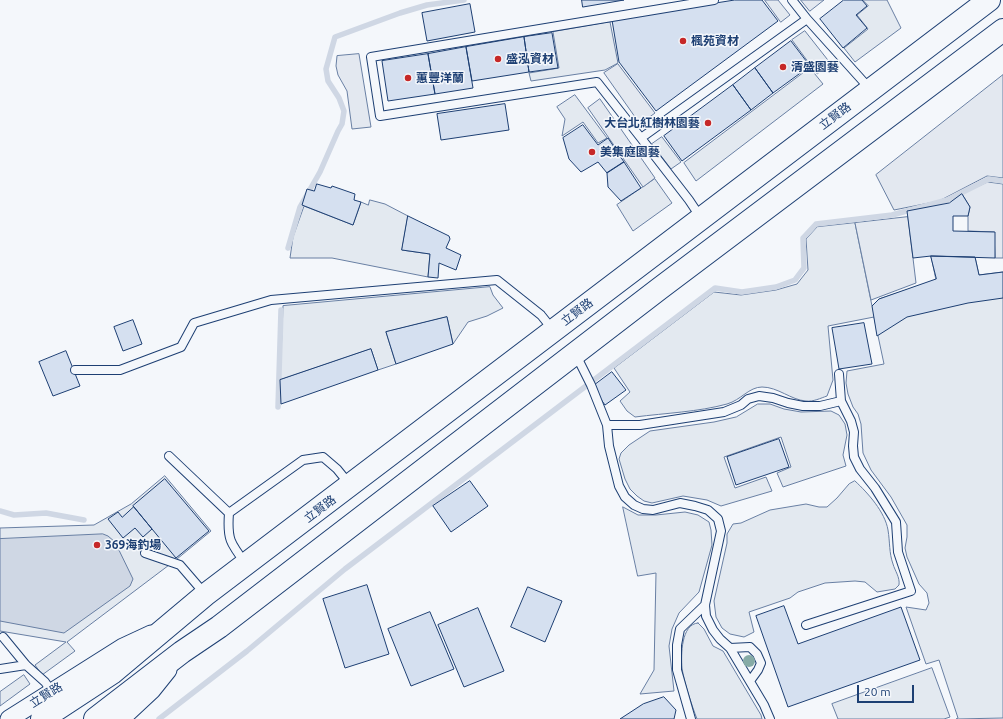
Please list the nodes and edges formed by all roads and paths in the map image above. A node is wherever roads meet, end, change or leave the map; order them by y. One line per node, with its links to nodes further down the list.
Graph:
1 (714, 0): 7 (lane)
2 (792, 0): 4 (lane)
3 (989, 0): 6 (street, 立賢路)
4 (807, 19): 6 (lane); 7 (lane)
5 (1003, 30): 10 (street)
6 (870, 90): 8 (street, 立賢路)
7 (641, 138): 8 (lane)
8 (701, 218): 9 (street, 立賢路)
9 (553, 330): 11 (lane); 16 (street, 立賢路)
10 (575, 354): 14 (lane); 18 (street)
11 (75, 370)
12 (839, 374): 13 (lane)
13 (841, 400): 14 (lane); 23 (lane)
14 (607, 425): 22 (lane)
15 (169, 456): 17 (lane)
16 (344, 490): 17 (lane); 18 (street); 20 (street, 立賢路)
17 (229, 513): 20 (lane)
18 (357, 521): 26 (street)
19 (145, 553): 21 (lane)
20 (246, 564): 21 (street, 立賢路)
21 (205, 595): 30 (street, 立賢路)
22 (705, 605): 25 (lane); 34 (lane)
23 (806, 625)
24 (3, 637): 27 (lane)
25 (730, 648): 29 (lane); 29 (lane)
26 (182, 652): 32 (street); 33 (street)
27 (26, 665): 28 (lane); 30 (lane)
28 (0, 669)
29 (750, 682): 35 (lane)
30 (46, 710): 31 (street, 立賢路)
31 (9, 719)
32 (95, 719)
33 (121, 719)
34 (691, 719)
35 (770, 719)

